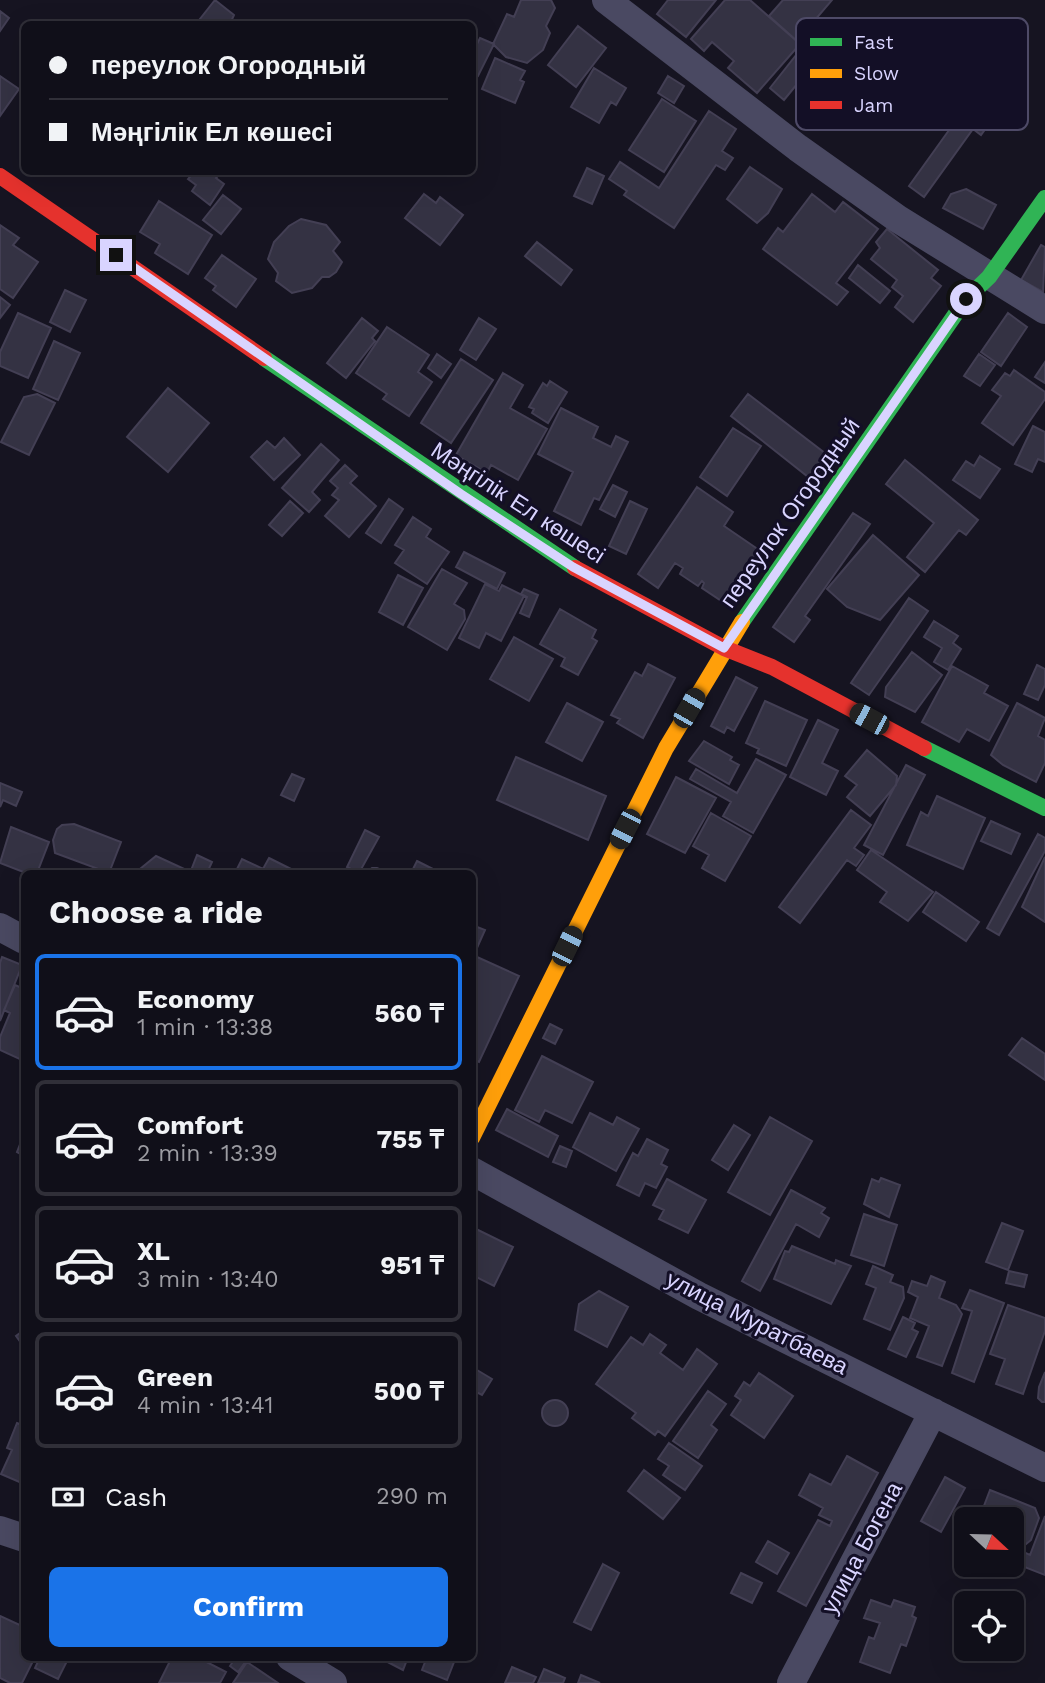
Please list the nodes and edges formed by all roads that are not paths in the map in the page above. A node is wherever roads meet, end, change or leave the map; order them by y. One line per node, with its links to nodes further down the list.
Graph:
1 (607, 0): 4 (street)
2 (0, 176): 6 (street, Мәңгілік Ел көшесі)
3 (1045, 198): 4 (street, переулок Огородный)
4 (989, 277): 5 (street); 6 (street, переулок Огородный)
5 (1045, 310)
6 (724, 648): 7 (street, Мәңгілік Ел көшесі); 8 (street, переулок Огородный)
7 (1045, 808)
8 (476, 1130)
9 (476, 1173): 10 (street, улица Муратбаева)
10 (933, 1412): 11 (street, улица Муратбаева); 16 (street, улица Богена)
11 (1045, 1468)
12 (0, 1530): 13 (street)
13 (21, 1537)
14 (297, 1661): 15 (street)
15 (333, 1683)
16 (791, 1683)

